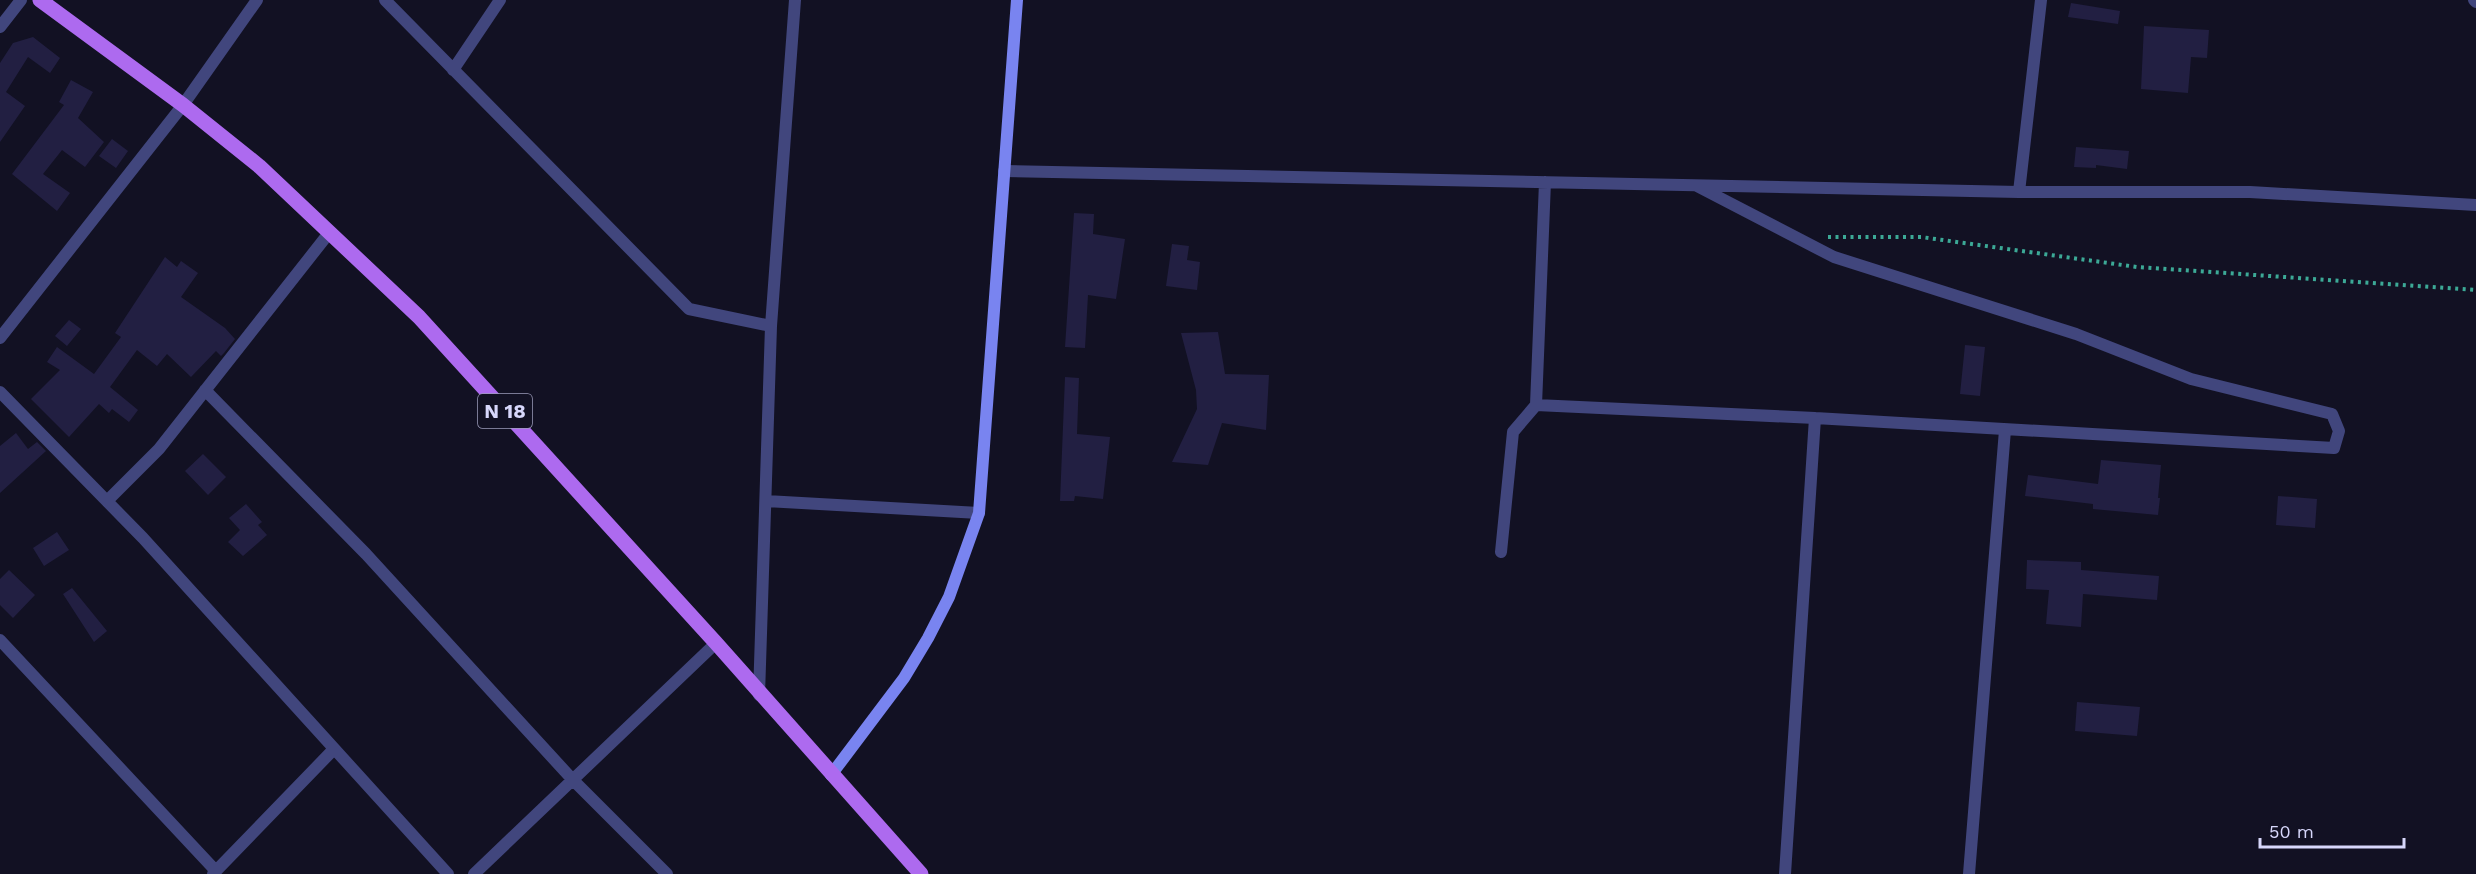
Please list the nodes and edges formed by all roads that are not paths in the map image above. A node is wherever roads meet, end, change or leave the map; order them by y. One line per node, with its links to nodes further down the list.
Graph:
1 (21, 0): 9 (street)
2 (40, 0): 11 (main road, N 18)
3 (257, 0): 11 (street)
4 (385, 0): 10 (street)
5 (500, 0): 10 (street)
6 (795, 0): 18 (street)
7 (1017, 0): 12 (street)
8 (2041, 0): 15 (street)
9 (0, 27)
10 (453, 70): 18 (street)
11 (183, 105): 17 (main road, N 18); 19 (street)
12 (1004, 171): 13 (street); 27 (street)
13 (1545, 182): 14 (street); 22 (street)
14 (1697, 186): 15 (street); 24 (street)
15 (2019, 192): 16 (street)
16 (2476, 205)
17 (329, 232): 20 (street); 30 (main road, N 18)
18 (771, 326): 26 (street)
19 (0, 338)
20 (205, 390): 25 (street); 34 (street)
21 (0, 392): 25 (street)
22 (1536, 405): 23 (street); 28 (street)
23 (1815, 418): 24 (street); 40 (street)
24 (2005, 430): 41 (street)
25 (107, 501): 32 (street)
26 (766, 501): 27 (street); 31 (street)
27 (979, 513): 33 (street)
28 (1501, 552)
29 (0, 640): 35 (street)
30 (716, 643): 31 (main road, N 18); 34 (street)
31 (759, 695): 33 (main road, N 18)
32 (334, 749): 35 (street); 36 (street)
33 (831, 775): 39 (main road, N 18)
34 (572, 779): 37 (street); 38 (street)
35 (215, 872)
36 (448, 874)
37 (474, 874)
38 (667, 874)
39 (921, 874)
40 (1785, 874)
41 (1970, 874)

